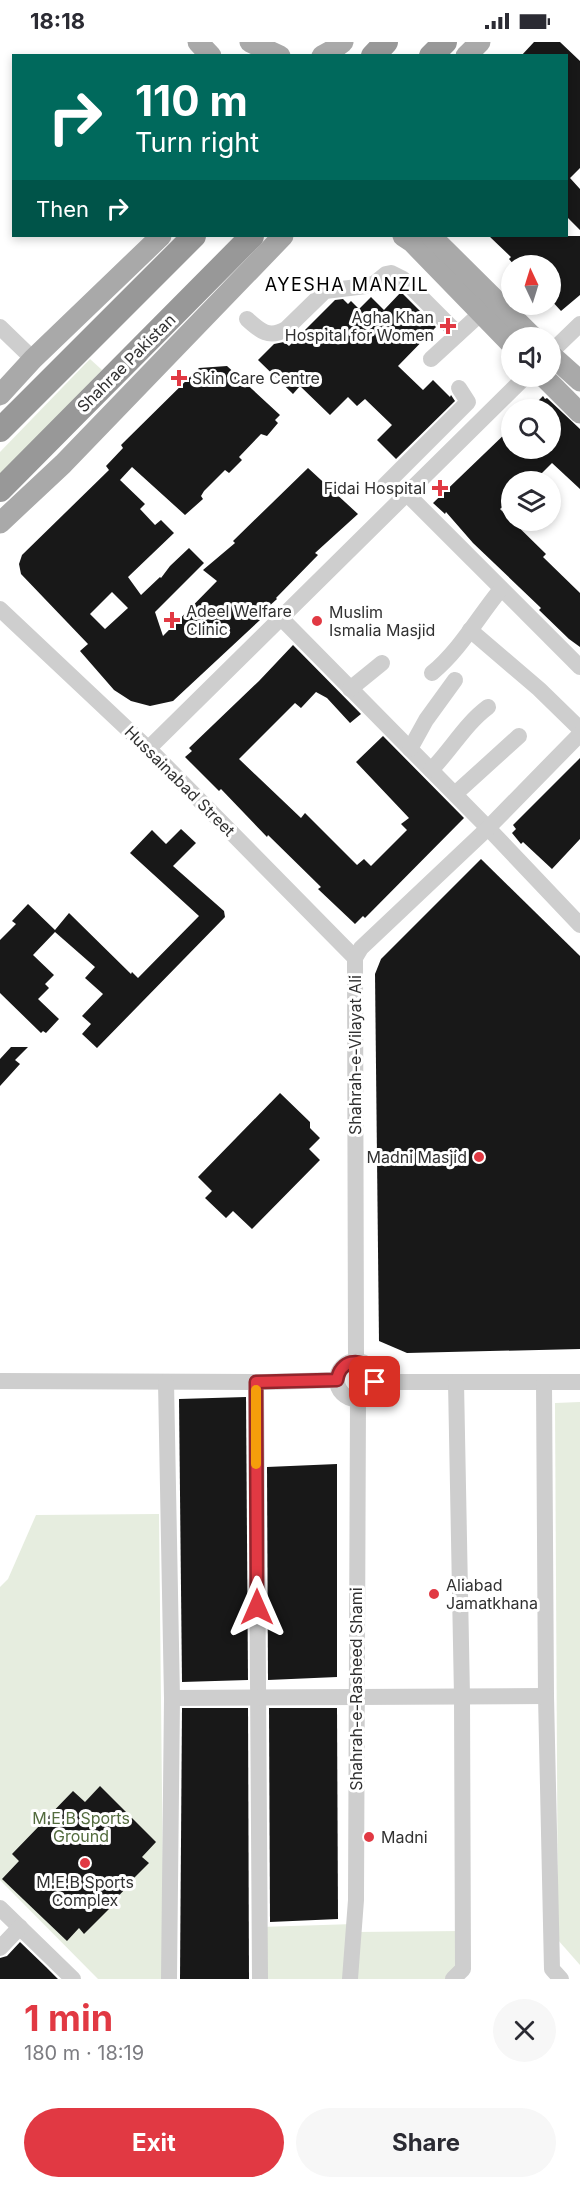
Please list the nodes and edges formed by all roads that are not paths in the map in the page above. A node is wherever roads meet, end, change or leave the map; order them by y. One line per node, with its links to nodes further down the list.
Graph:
1 (198, 42): 9 (main road)
2 (237, 42): 10 (main road)
3 (250, 42): 11 (main road)
4 (343, 42): 12 (main road)
5 (354, 42): 13 (main road)
6 (386, 42): 14 (highway)
7 (445, 42): 15 (highway)
8 (480, 42): 16 (main road)
9 (209, 54)
10 (249, 54)
11 (276, 54)
12 (326, 54)
13 (344, 54)
14 (375, 54)
15 (433, 54)
16 (468, 54)
17 (155, 237): 25 (main road)
18 (159, 237): 25 (main road)
19 (193, 237): 43 (highway)
20 (280, 237): 24 (main road)
21 (297, 237): 24 (main road)
22 (404, 237): 26 (main road)
23 (432, 237): 30 (main road)
24 (258, 246): 45 (highway, Shahrae Pakistan); 47 (main road)
25 (119, 274): 34 (main road)
26 (480, 314): 31 (street); 32 (main road)
27 (247, 320): 31 (street)
28 (580, 324): 33 (street)
29 (0, 327): 34 (street)
30 (523, 327)
31 (458, 334): 35 (street)
32 (501, 334)
33 (561, 342)
34 (33, 359): 41 (main road)
35 (431, 359)
36 (561, 363): 37 (main road)
37 (580, 381)
38 (515, 387): 46 (street)
39 (554, 387): 42 (main road)
40 (459, 388): 44 (street)
41 (0, 395)
42 (580, 413)
43 (0, 430)
44 (384, 486)
45 (0, 490)
46 (407, 494): 48 (street); 50 (street)
47 (0, 523)
48 (501, 589): 51 (street); 53 (street)
49 (0, 609): 61 (street, Hussainabad Street)
50 (281, 618): 56 (street); 61 (street)
51 (470, 630): 54 (street); 58 (street)
52 (382, 663): 56 (street)
53 (580, 667)
54 (432, 673)
55 (455, 680): 62 (street)
56 (350, 689): 62 (street)
57 (488, 707): 63 (street)
58 (580, 729)
59 (580, 734): 65 (street, Shahrah-e-Vilayat Ali)
60 (519, 736): 64 (street)
61 (148, 749): 67 (street, Hussainabad Street)
62 (410, 749): 63 (street)
63 (431, 770): 64 (street)
64 (455, 794): 65 (street)
65 (488, 828): 66 (street); 67 (street, Shahrah-e-Vilayat Ali)
66 (580, 925)
67 (355, 958): 68 (street, Shahrah-e-Vilayat Ali)
68 (356, 1361): 69 (street); 73 (street)
69 (337, 1380): 72 (street); 77 (street)
70 (0, 1381): 71 (street)
71 (166, 1382): 72 (street); 82 (street)
72 (256, 1382): 79 (street)
73 (375, 1382): 74 (street); 77 (street)
74 (456, 1382): 75 (street); 80 (street)
75 (544, 1382): 76 (street); 81 (street)
76 (580, 1382)
77 (358, 1399): 78 (street, Shahrah-e-Rasheed Shami)
78 (356, 1695): 79 (street); 80 (street); 89 (street, Shahrah-e-Rasheed Shami)
79 (257, 1696): 82 (street); 88 (street)
80 (462, 1696): 81 (street); 90 (street)
81 (546, 1696): 91 (street)
82 (172, 1698): 87 (street)
83 (0, 1908): 84 (street)
84 (20, 1927): 85 (street); 86 (street)
85 (0, 1948)
86 (73, 1979)
87 (169, 1979)
88 (260, 1979)
89 (350, 1979)
90 (453, 1979)
91 (561, 1979)

